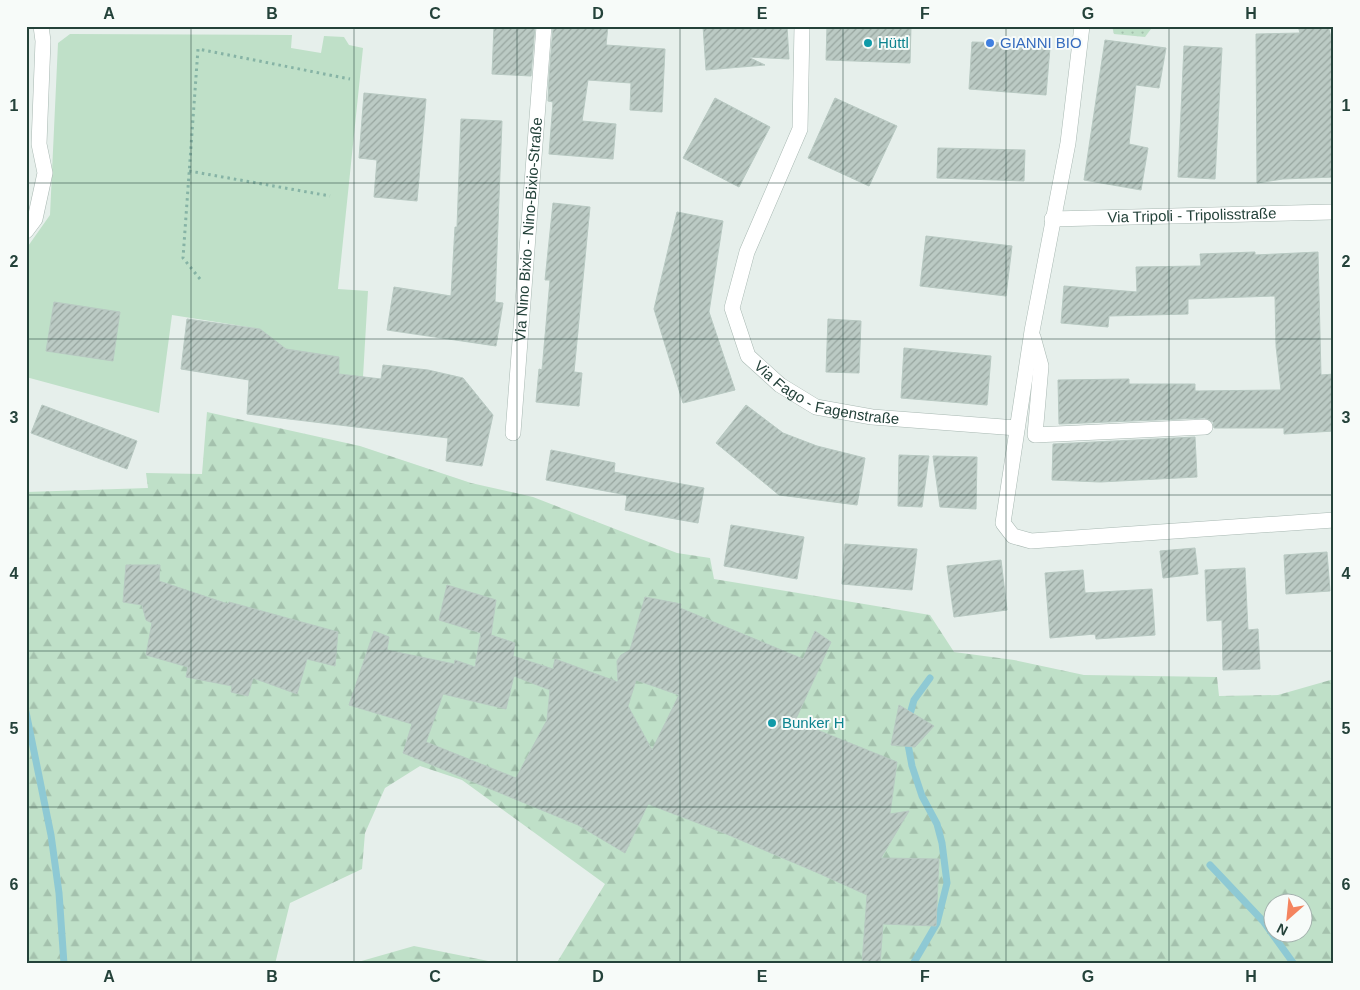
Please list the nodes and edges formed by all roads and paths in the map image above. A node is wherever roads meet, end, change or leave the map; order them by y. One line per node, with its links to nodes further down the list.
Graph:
1 (41, 26): 10 (street)
2 (544, 26): 15 (street, Via Nino Bixio - Nino-Bixio-Straße)
3 (802, 26): 14 (street, Via Fago - Fagenstraße)
4 (1082, 26): 9 (street)
5 (350, 79): 6 (path)
6 (189, 171): 7 (path); 11 (path)
7 (330, 196)
8 (1332, 212): 9 (street, Via Tripoli - Tripolisstraße)
9 (1052, 219): 12 (street)
10 (26, 231)
11 (200, 279)
12 (1032, 331): 13 (street); 14 (street)
13 (1205, 426)
14 (1016, 428): 16 (street)
15 (514, 433)
16 (1334, 520)

